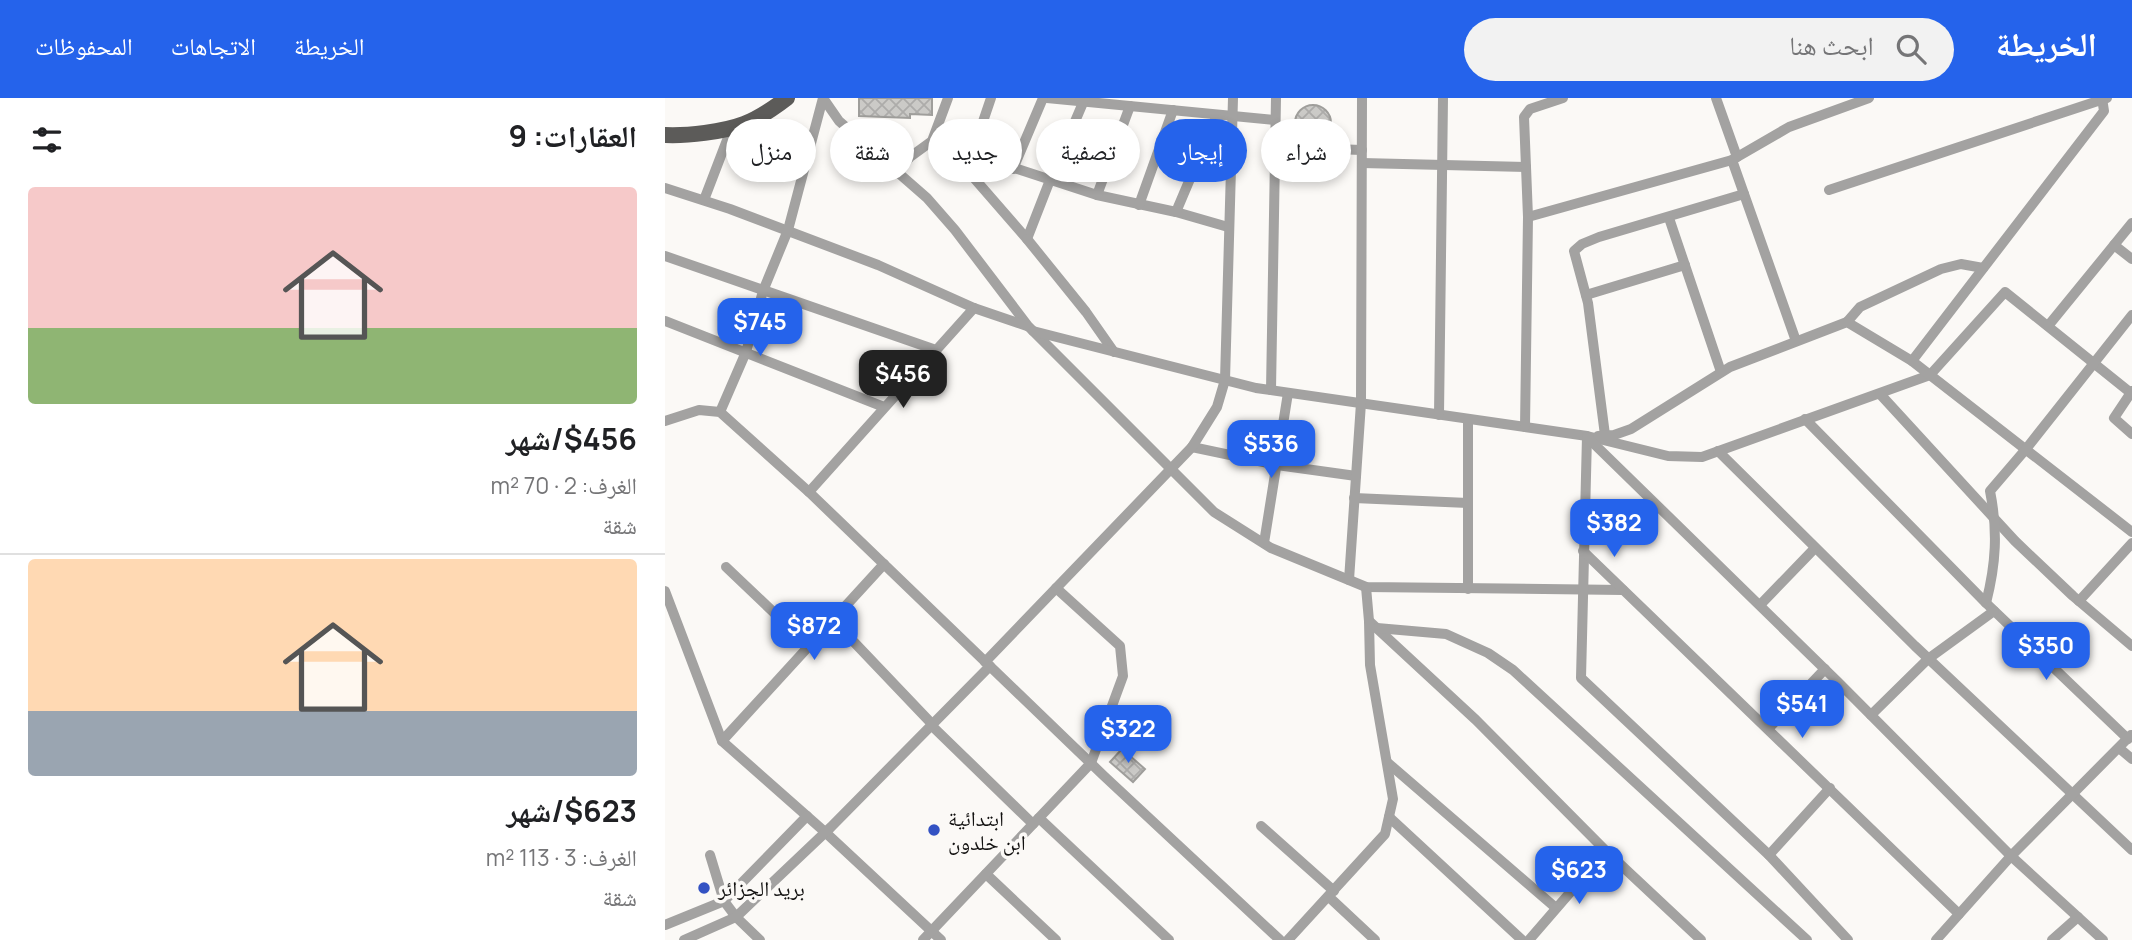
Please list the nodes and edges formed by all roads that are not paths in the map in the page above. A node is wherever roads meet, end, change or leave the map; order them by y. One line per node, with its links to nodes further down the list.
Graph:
1 (787, 98): 19 (main road)
2 (823, 98): 20 (street); 54 (street)
3 (948, 98): 21 (street)
4 (991, 98): 22 (street)
5 (1045, 98): 14 (street); 30 (street)
6 (1233, 98): 18 (street)
7 (1276, 98): 25 (street)
8 (1362, 98): 32 (street)
9 (1443, 98): 36 (street)
10 (1563, 98): 37 (street)
11 (1716, 98): 34 (street)
12 (1869, 98): 34 (street)
13 (2104, 99): 44 (street); 60 (street)
14 (1085, 100): 15 (street); 23 (street)
15 (1130, 106): 16 (street); 46 (street)
16 (1173, 110): 17 (street); 48 (street)
17 (1217, 115): 18 (street); 49 (street)
18 (1233, 116): 24 (street); 53 (street)
19 (755, 119)
20 (838, 119)
21 (940, 119)
22 (984, 119)
23 (1077, 119)
24 (1264, 119)
25 (1275, 119)
26 (726, 128): 27 (main road)
27 (665, 135)
28 (726, 143): 47 (street)
29 (928, 144): 33 (street)
30 (1022, 149)
31 (1351, 150): 32 (street)
32 (1361, 150): 35 (street)
33 (914, 155)
34 (1735, 159): 45 (street); 50 (street)
35 (1361, 163): 36 (street); 82 (street)
36 (1442, 166): 37 (street); 85 (street)
37 (1526, 167): 50 (street)
38 (910, 182): 68 (street)
39 (978, 182): 55 (street)
40 (1049, 182): 55 (street)
41 (1056, 182): 46 (street)
42 (1274, 182): 78 (street)
43 (665, 188): 47 (street)
44 (1829, 190)
45 (1744, 194): 51 (street); 69 (street)
46 (1097, 195): 48 (street)
47 (704, 200): 54 (street)
48 (1139, 205): 49 (street)
49 (1177, 212): 53 (street)
50 (1528, 217): 89 (street)
51 (1669, 218): 59 (street); 62 (street)
52 (2132, 223): 56 (street)
53 (1229, 227): 77 (street)
54 (788, 230): 61 (street); 63 (street)
55 (1027, 239): 72 (street)
56 (2114, 245): 58 (street); 67 (street)
57 (665, 256): 61 (street)
58 (2132, 259)
59 (1685, 265): 62 (street); 75 (street)
60 (1983, 268): 66 (street); 73 (street)
61 (764, 291): 70 (street); 71 (street)
62 (1586, 295): 91 (street)
63 (974, 308): 68 (street); 70 (street)
64 (2132, 316): 74 (street)
65 (665, 321): 71 (street)
66 (1847, 322): 69 (street); 73 (street)
67 (2048, 326): 74 (street); 76 (street)
68 (1030, 328): 72 (street); 97 (street)
69 (1796, 341): 75 (street)
70 (936, 350): 83 (street)
71 (746, 352): 83 (street); 84 (street)
72 (1114, 352): 77 (street)
73 (1912, 361): 76 (street)
74 (2094, 363): 79 (street); 94 (street)
75 (1721, 372): 91 (street)
76 (1930, 375): 81 (street); 94 (street)
77 (1225, 380): 78 (street); 93 (street)
78 (1271, 390): 80 (street)
79 (2131, 392): 90 (street)
80 (1289, 393): 82 (street); 96 (street)
81 (1880, 394): 87 (street); 102 (street)
82 (1361, 403): 85 (street); 98 (street)
83 (884, 407): 99 (street)
84 (720, 412): 88 (street); 99 (street)
85 (1439, 415): 86 (street)
86 (1468, 419): 89 (street); 101 (street)
87 (1805, 419): 95 (street); 119 (street)
88 (665, 421)
89 (1525, 427): 92 (street)
90 (2132, 434)
91 (1605, 435): 92 (street)
92 (1587, 436): 95 (street); 107 (street); 118 (street)
93 (1192, 447): 96 (street); 97 (street)
94 (2026, 449): 102 (street); 103 (street)
95 (1718, 451): 106 (street)
96 (1277, 465): 98 (street); 104 (street)
97 (1171, 469): 104 (street); 112 (street)
98 (1356, 476): 100 (street)
99 (809, 492): 108 (street)
100 (1354, 498): 101 (street); 110 (street)
101 (1468, 503): 113 (street)
102 (1996, 520): 117 (street); 119 (street)
103 (2132, 532)
104 (1264, 543): 110 (street)
105 (2132, 543): 117 (street)
106 (1815, 548): 118 (street); 124 (street)
107 (1583, 551): 114 (street); 116 (street)
108 (884, 564): 120 (street); 125 (street)
109 (726, 567): 122 (street)
110 (1349, 580): 111 (street)
111 (1366, 587): 113 (street); 121 (street)
112 (1056, 588): 125 (street); 134 (street)
113 (1468, 589): 116 (street)
114 (1623, 590): 116 (street); 129 (street)
115 (665, 591): 131 (street)
116 (1582, 591): 145 (street)
117 (2079, 601): 123 (street)
118 (1760, 605): 126 (street)
119 (1990, 607): 124 (street); 130 (street)
120 (832, 620): 122 (street); 128 (street)
121 (1373, 625): 135 (street); 144 (street); 169 (street)
122 (808, 645): 131 (street)
123 (2132, 646)
124 (1928, 659): 127 (street); 137 (street)
125 (988, 664): 128 (street); 134 (street)
126 (1825, 669): 127 (street); 129 (street)
127 (1871, 715): 147 (street)
128 (932, 724): 140 (street); 142 (street)
129 (1768, 729): 136 (street)
130 (2130, 737): 132 (street)
131 (722, 741): 138 (street)
132 (2119, 748): 133 (street); 137 (street)
133 (2132, 759)
134 (1091, 763): 140 (street); 163 (street)
135 (1388, 763): 139 (street); 151 (street)
136 (1830, 788): 145 (street); 152 (street)
137 (2073, 794): 143 (street); 147 (street)
138 (807, 816): 142 (street); 150 (street)
139 (1389, 817): 149 (street); 166 (street)
140 (1036, 821): 148 (street); 162 (street)
141 (1261, 826): 149 (street)
142 (825, 832): 154 (street); 156 (street)
143 (2132, 850)
144 (1606, 851): 151 (street); 168 (street)
145 (1769, 855): 170 (street)
146 (710, 856): 150 (street)
147 (2011, 856): 152 (street); 153 (street)
148 (986, 874): 156 (street); 161 (street)
149 (1332, 894): 164 (street); 165 (street)
150 (724, 901): 154 (street); 155 (street)
151 (1556, 908): 167 (street)
152 (1959, 914): 171 (street)
153 (2078, 917): 172 (street); 173 (street)
154 (736, 918): 157 (street); 158 (street)
155 (665, 925)
156 (932, 931): 159 (street); 160 (street)
157 (684, 940)
158 (760, 940)
159 (923, 940)
160 (941, 940)
161 (1056, 940)
162 (1169, 940)
163 (1280, 940)
164 (1289, 940)
165 (1374, 940)
166 (1522, 940)
167 (1528, 940)
168 (1701, 940)
169 (1807, 940)
170 (1848, 940)
171 (1936, 940)
172 (2052, 940)
173 (2103, 940)

